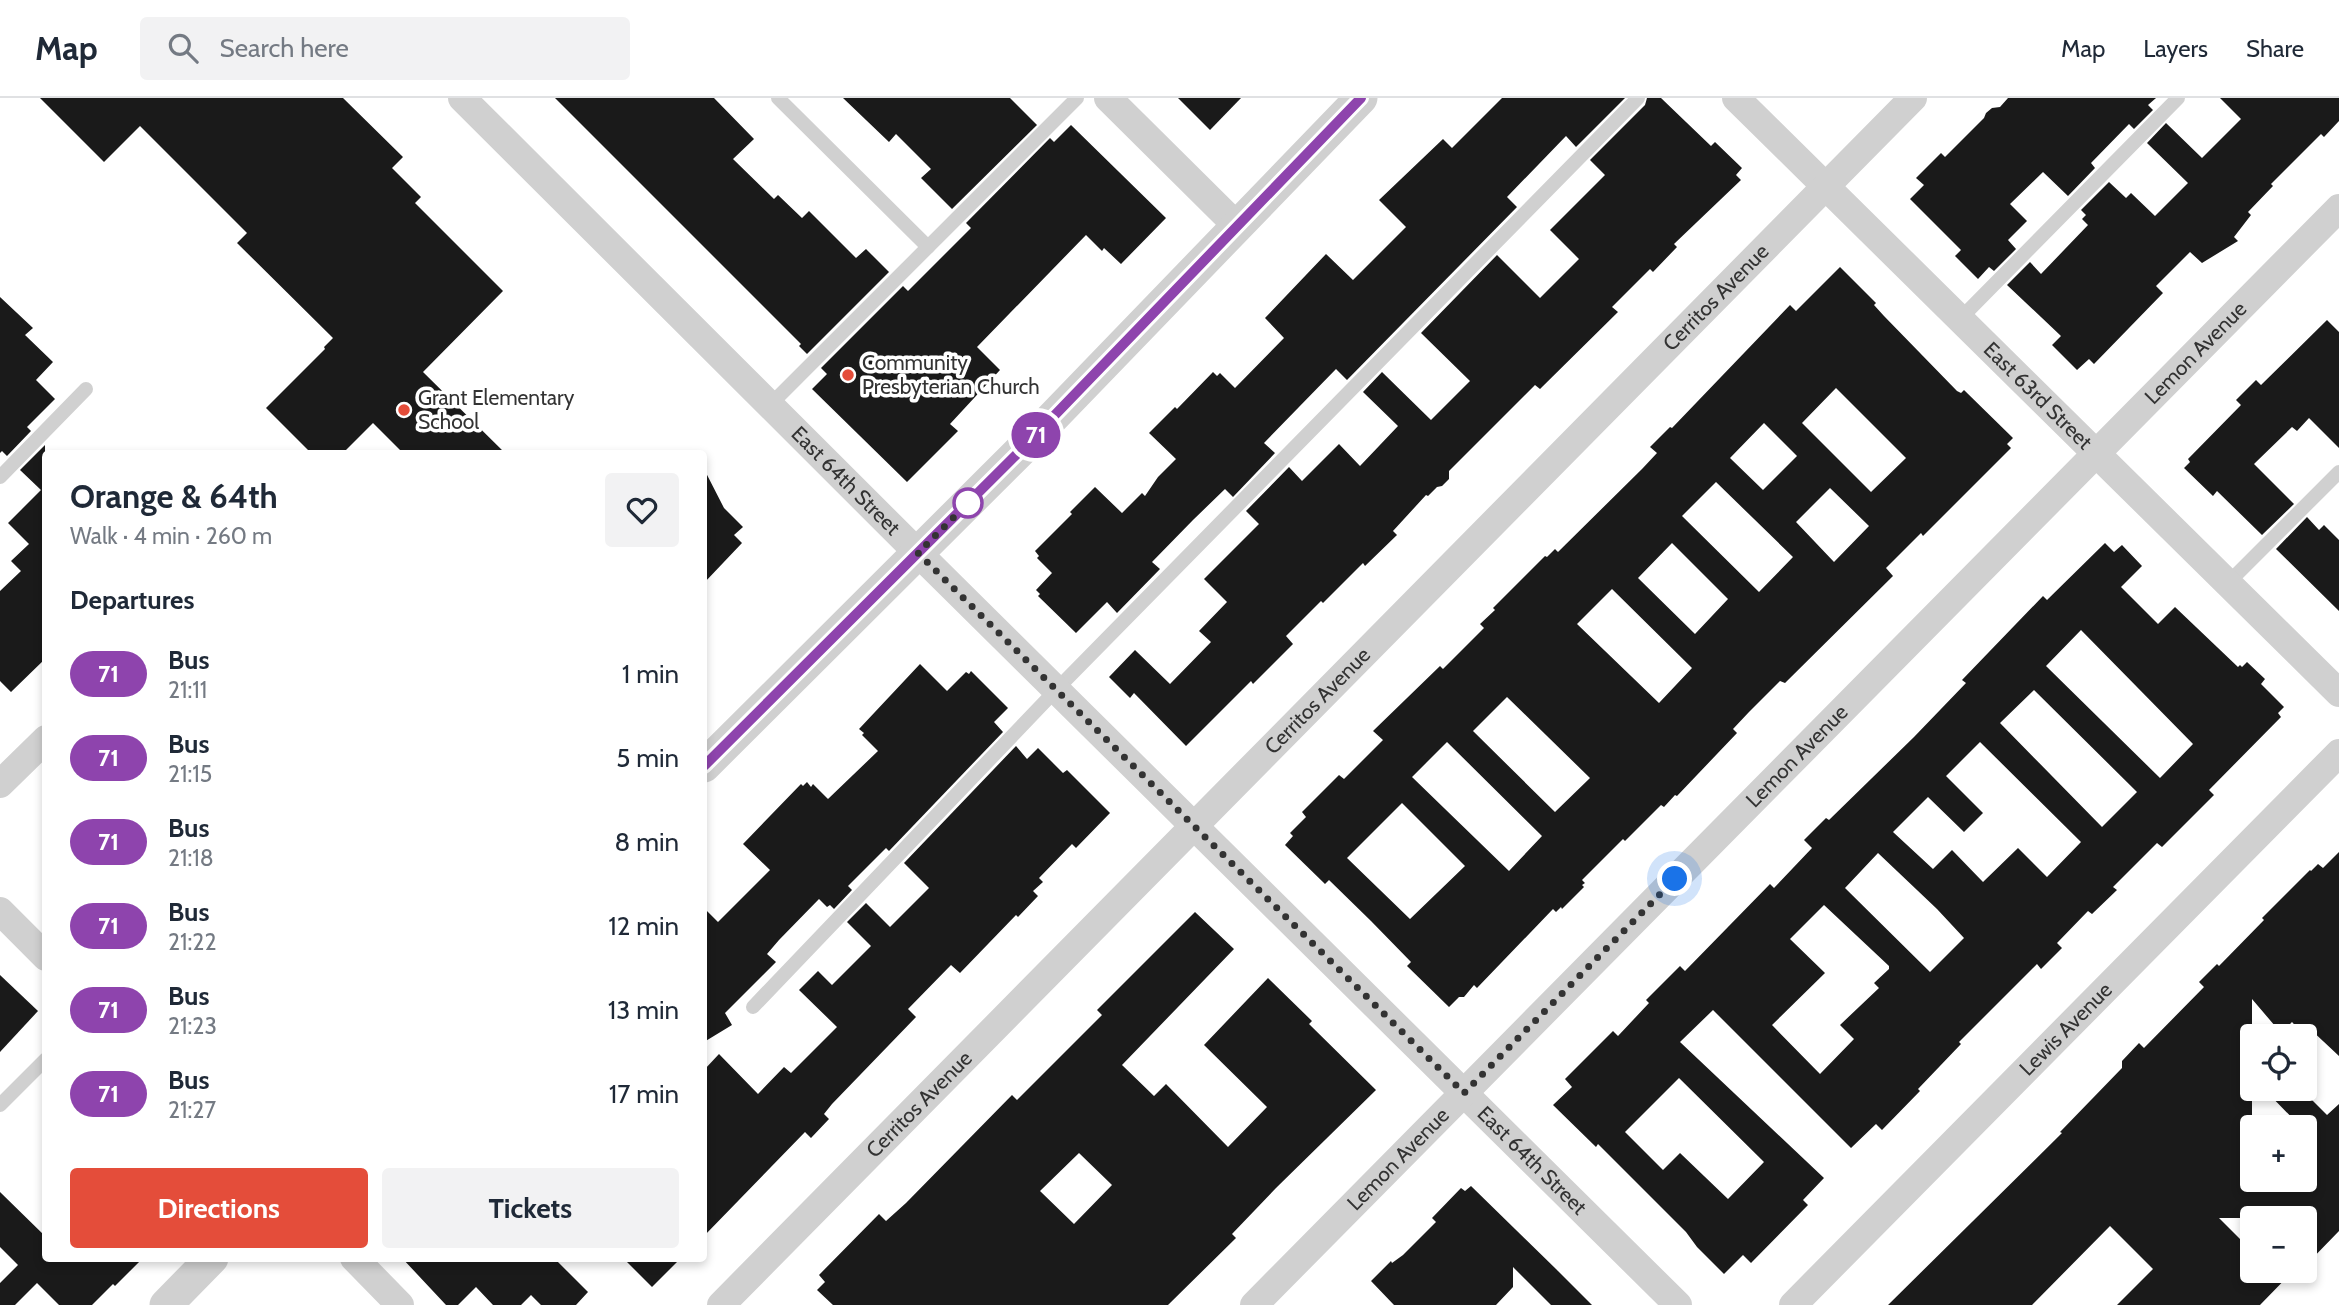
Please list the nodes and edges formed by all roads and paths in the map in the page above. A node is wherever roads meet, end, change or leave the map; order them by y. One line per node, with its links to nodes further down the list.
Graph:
1 (462, 98): 16 (street, East 64th Street)
2 (778, 98): 13 (lane)
3 (1077, 98): 13 (lane)
4 (1108, 98): 12 (street)
5 (1361, 98): 12 (street)
6 (1638, 98): 22 (lane)
7 (1736, 98): 10 (street, East 63rd Street)
8 (1913, 98): 10 (street, Cerritos Avenue)
9 (2178, 98): 14 (lane)
10 (1826, 186): 14 (street, East 63rd Street); 28 (street, Cerritos Avenue)
11 (2339, 208): 17 (street, Lemon Avenue)
12 (1237, 226): 20 (street)
13 (928, 247): 16 (lane)
14 (1960, 319): 17 (street, East 63rd Street)
15 (86, 389): 19 (lane)
16 (770, 405): 20 (street, East 64th Street)
17 (2096, 454): 21 (street, East 63rd Street); 33 (street, Lemon Avenue)
18 (2339, 472): 21 (lane)
19 (0, 477)
20 (918, 553): 22 (street, East 64th Street); 26 (street)
21 (2228, 583): 23 (street, East 63rd Street)
22 (1056, 689): 28 (street, East 64th Street); 31 (lane)
23 (2339, 693)
24 (42, 743): 27 (street)
25 (2339, 753): 42 (street, Lewis Avenue)
26 (707, 763)
27 (0, 784)
28 (1194, 827): 33 (street, East 64th Street); 39 (street, Cerritos Avenue)
29 (0, 911): 30 (street)
30 (42, 953)
31 (753, 1007)
32 (42, 1063): 34 (lane)
33 (1464, 1093): 40 (street, Lemon Avenue); 41 (street, East 64th Street)
34 (0, 1105)
35 (208, 1262): 37 (street)
36 (358, 1262): 38 (street)
37 (166, 1305)
38 (400, 1305)
39 (721, 1305)
40 (1254, 1305)
41 (1678, 1305)
42 (1793, 1305)

